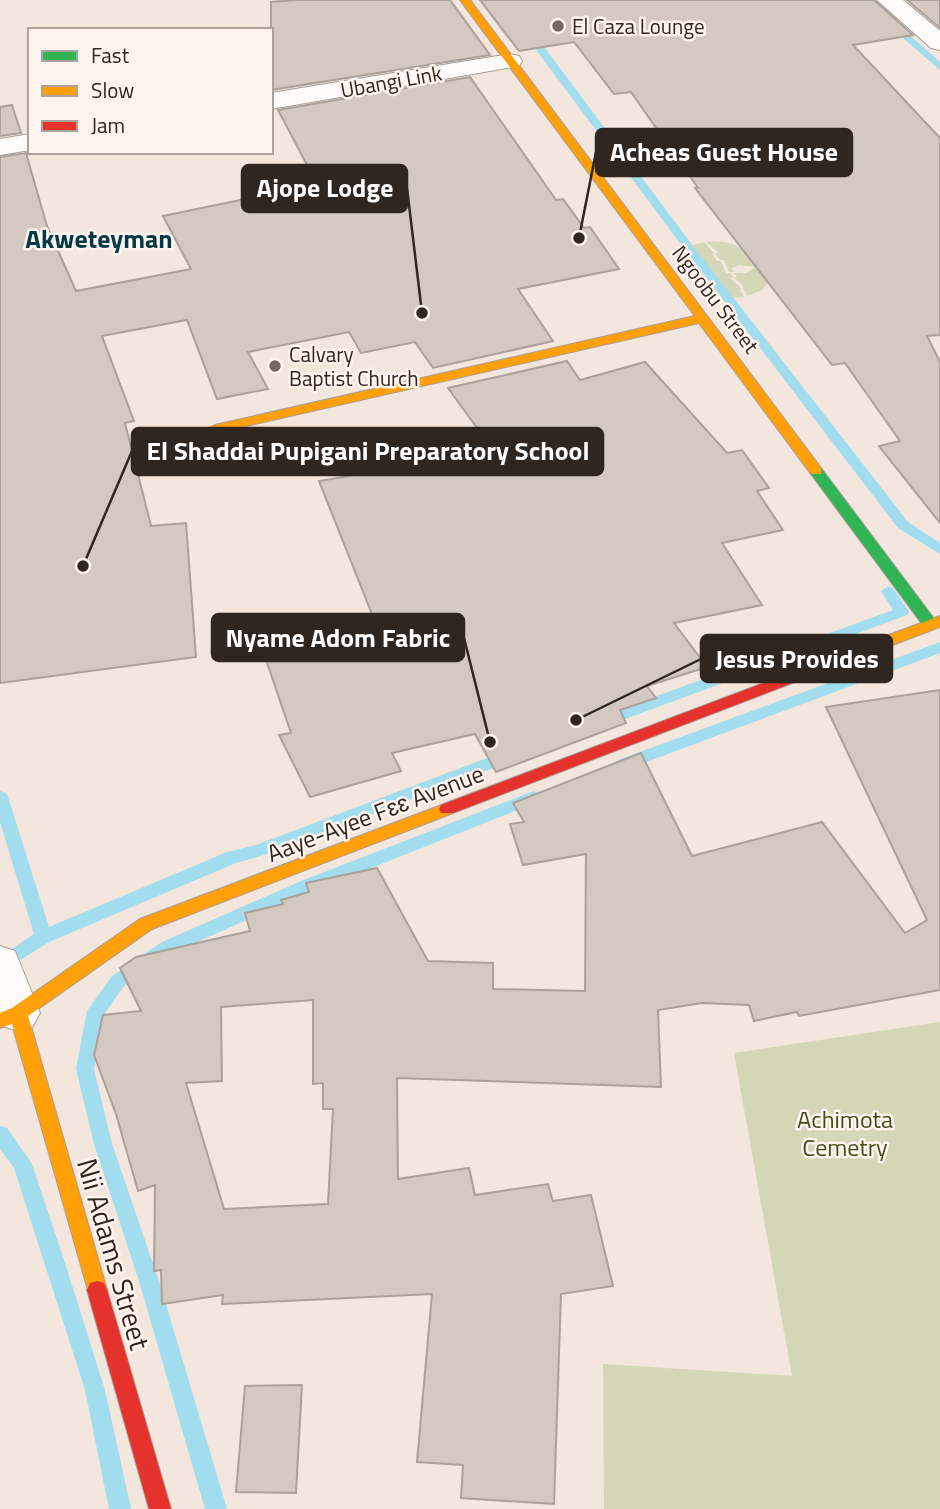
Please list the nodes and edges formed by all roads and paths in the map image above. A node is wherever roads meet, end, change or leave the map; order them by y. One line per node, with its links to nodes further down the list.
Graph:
1 (466, 0): 4 (street, Ngoobu Street)
2 (889, 0): 3 (street)
3 (940, 43)
4 (510, 61): 5 (street, Ubangi Link); 8 (street, Ngoobu Street)
5 (273, 101)
6 (28, 142): 7 (street)
7 (0, 147)
8 (704, 318): 9 (street); 10 (street, Ngoobu Street)
9 (215, 429)
10 (935, 623): 12 (street, Aaye-Ayee Fɛɛ Avenue)
11 (0, 963): 12 (street)
12 (9, 1017): 13 (street, Nii Adams Street)
13 (160, 1509)

